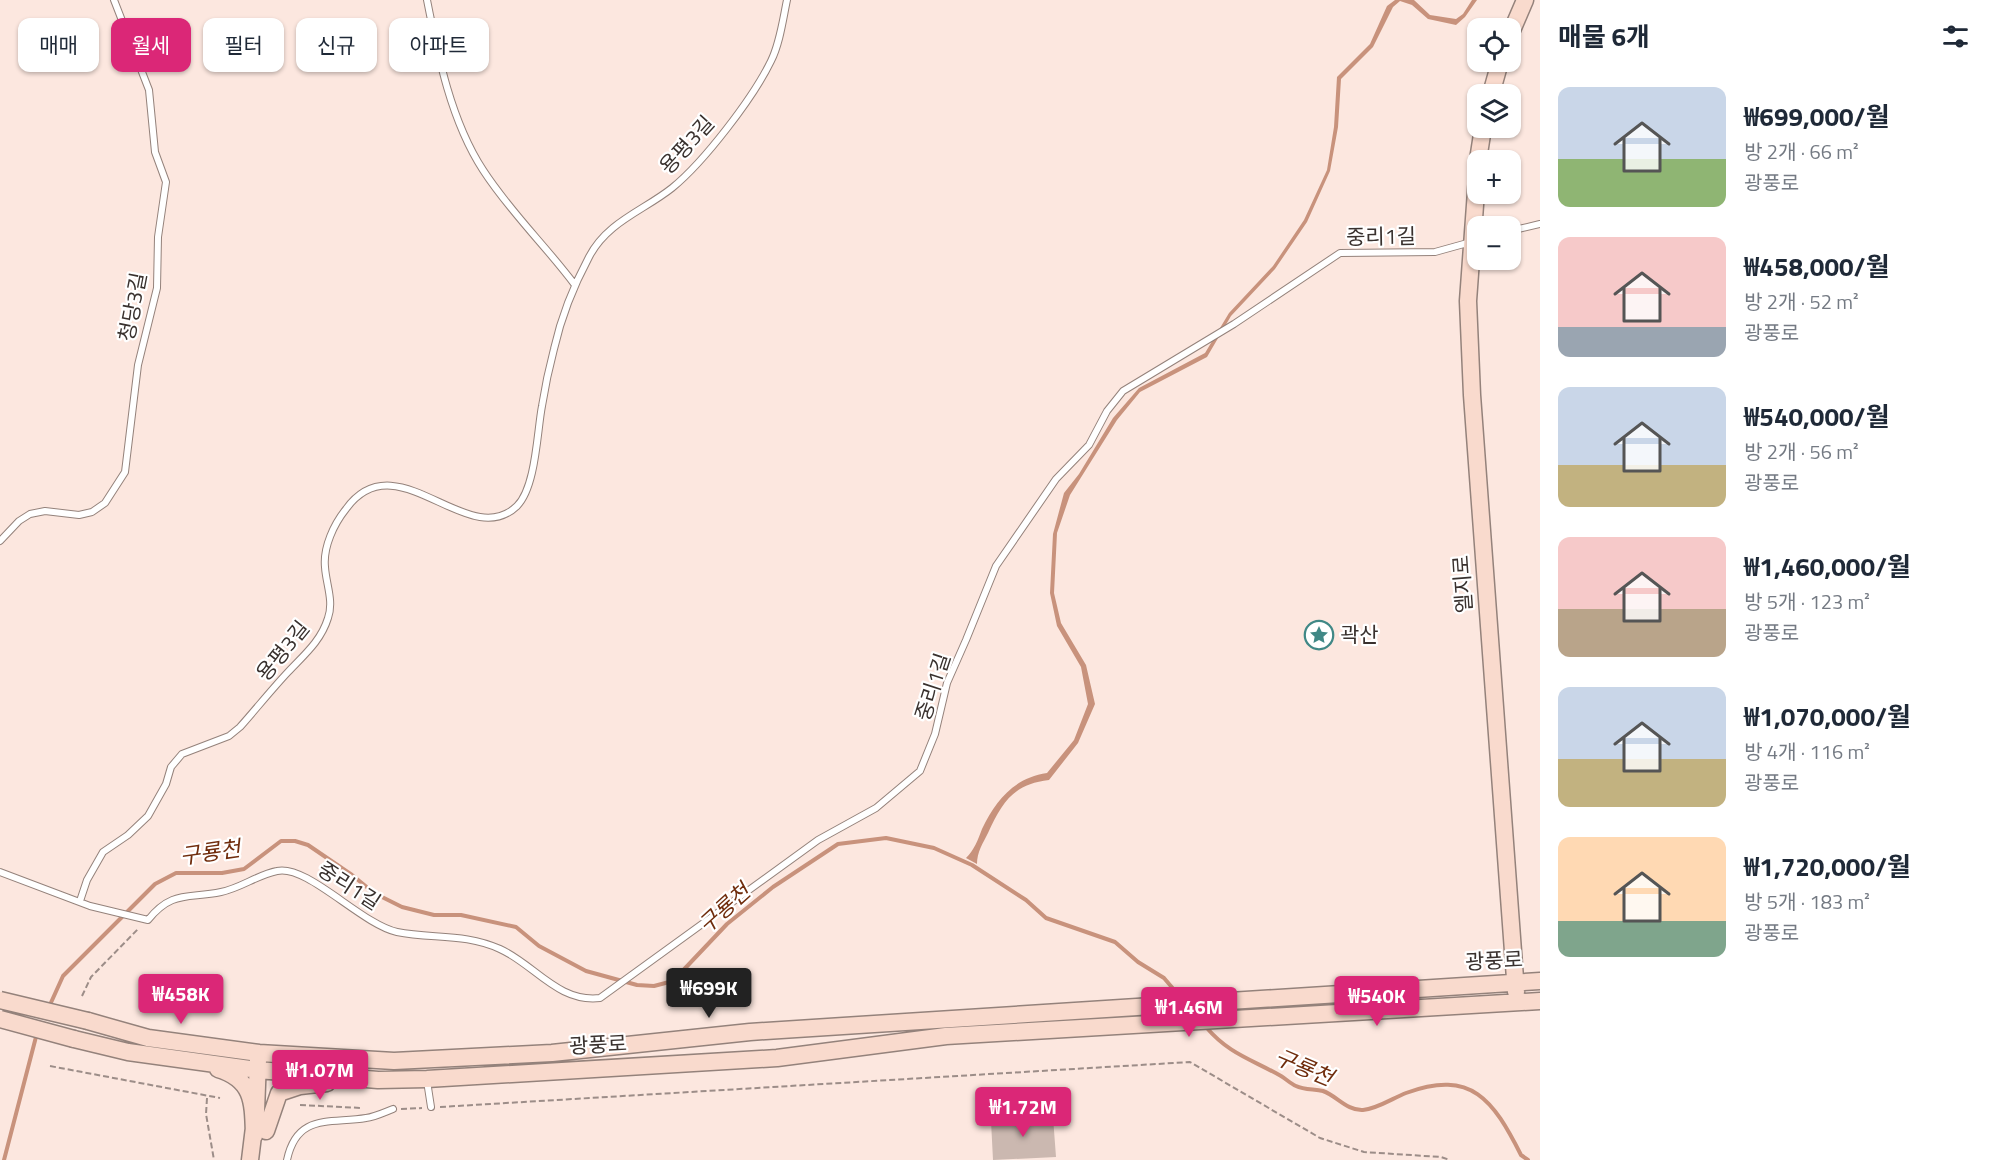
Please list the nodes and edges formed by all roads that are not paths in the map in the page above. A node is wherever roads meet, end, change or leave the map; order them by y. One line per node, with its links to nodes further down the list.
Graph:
1 (114, 0): 11 (lane, 청당3길)
2 (428, 0): 10 (lane)
3 (787, 0): 10 (lane, 용평3길)
4 (1525, 0): 5 (main road)
5 (1517, 18)
6 (1540, 224): 7 (lane)
7 (1521, 228)
8 (1467, 243): 13 (lane, 중리1길)
9 (1472, 270): 15 (main road, 엘지로)
10 (575, 285): 13 (lane, 용평3길)
11 (0, 541)
12 (0, 872): 13 (lane)
13 (80, 902)
14 (1540, 981): 15 (main road, 광풍로)
15 (1515, 982): 18 (main road, 엘지로); 20 (main road, 광풍로)
16 (0, 1000): 20 (main road, 광풍로, bridge)
17 (1540, 1001): 18 (main road, 광풍로)
18 (1517, 1002): 23 (main road, 광풍로)
19 (0, 1019): 21 (main road, 광풍로, bridge)
20 (265, 1053): 22 (main road)
21 (170, 1058): 22 (main road, 광풍로); 27 (main road)
22 (263, 1070): 24 (main road, 광풍로); 27 (main road)
23 (427, 1079): 24 (main road, 광풍로); 25 (lane)
24 (378, 1080): 27 (main road)
25 (431, 1107)
26 (393, 1109): 30 (lane)
27 (260, 1133): 28 (main road); 29 (main road)
28 (250, 1160)
29 (262, 1160)
30 (287, 1160)

